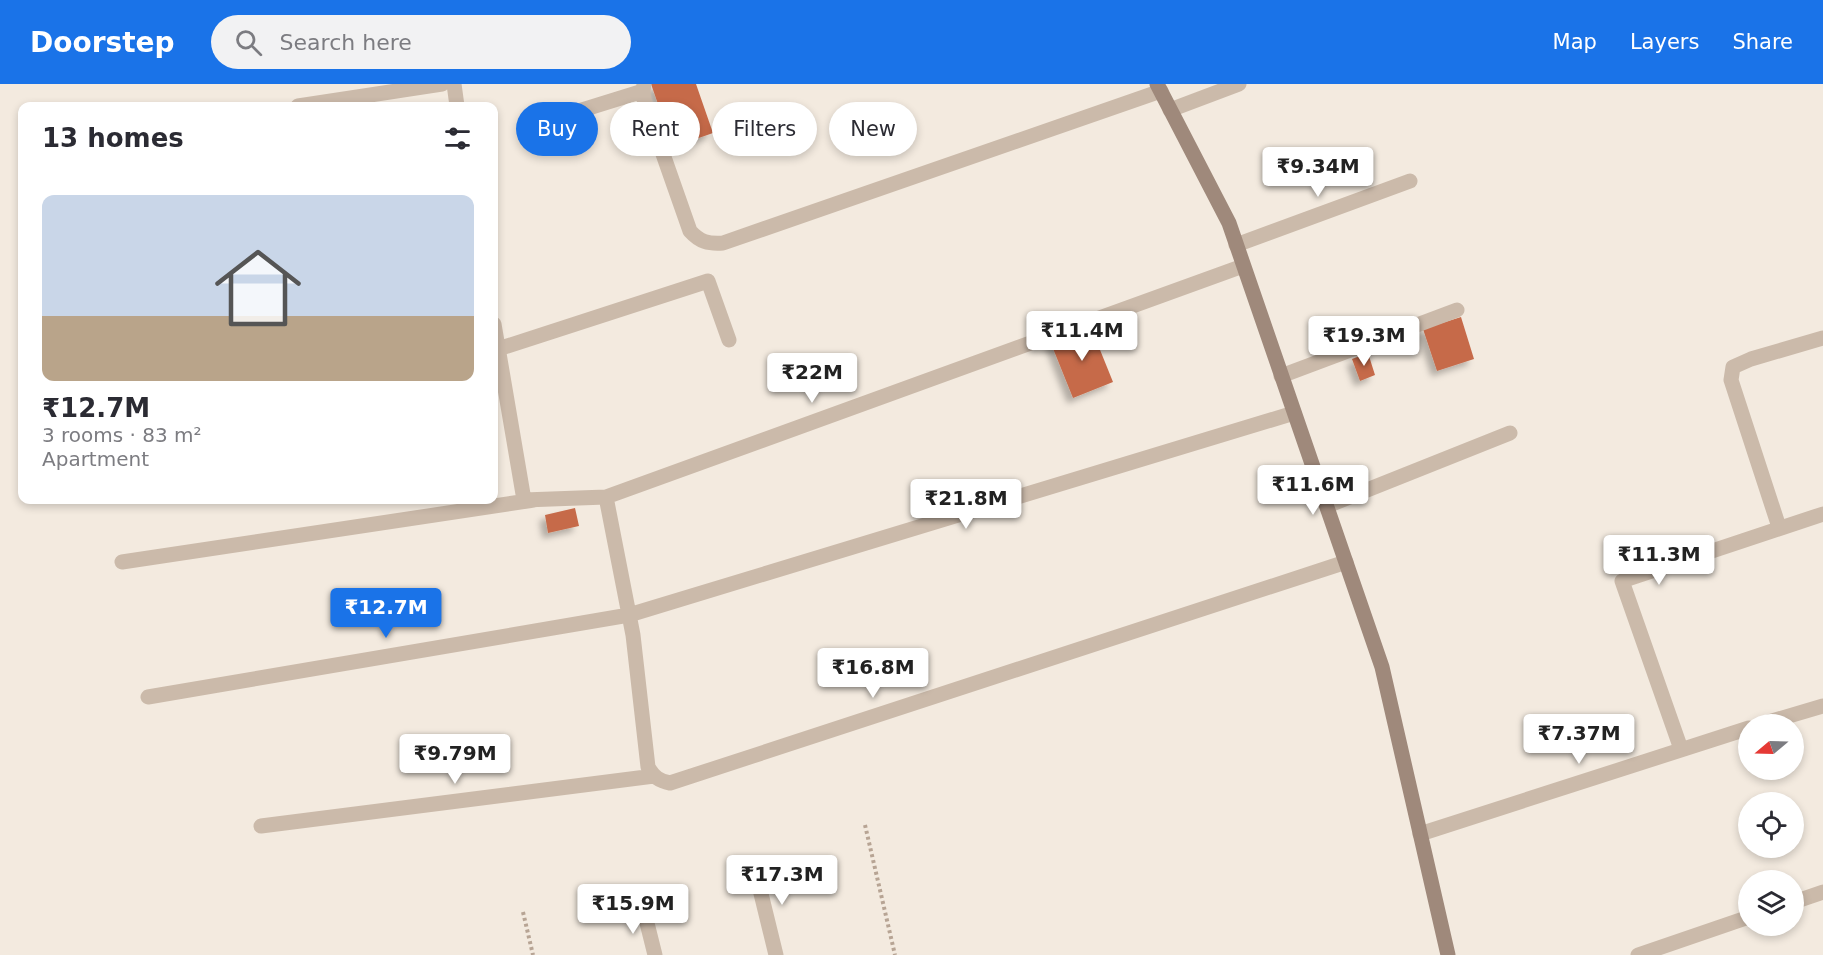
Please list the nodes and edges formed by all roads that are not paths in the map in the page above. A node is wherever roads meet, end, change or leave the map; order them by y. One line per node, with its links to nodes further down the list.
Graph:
1 (442, 84): 6 (street)
2 (454, 84): 7 (street)
3 (1239, 84): 9 (street)
4 (644, 87): 5 (street); 8 (street)
5 (1159, 88): 9 (street)
6 (324, 102)
7 (456, 102)
8 (598, 103)
9 (1170, 110): 11 (street)
10 (1410, 182): 11 (street)
11 (1236, 246): 12 (street)
12 (1243, 266): 17 (street); 20 (street)
13 (1457, 310): 17 (street)
14 (1823, 338): 24 (street)
15 (729, 340): 16 (street)
16 (498, 359): 21 (street)
17 (1281, 376): 18 (street)
18 (1294, 413): 22 (street); 27 (street)
19 (1510, 433): 22 (street)
20 (606, 497): 21 (street); 27 (street)
21 (534, 500): 25 (street)
22 (1327, 506): 26 (street)
23 (1823, 514): 24 (street)
24 (1779, 527): 32 (street)
25 (122, 562)
26 (1346, 562): 33 (street); 35 (street)
27 (629, 615): 28 (street); 33 (street)
28 (148, 696)
29 (1823, 706): 30 (street)
30 (1796, 714)
31 (1738, 731): 32 (street)
32 (1681, 749): 35 (street)
33 (654, 776): 34 (street)
34 (261, 826)
35 (1420, 834): 43 (street)
36 (754, 865): 42 (street)
37 (1823, 892): 38 (street)
38 (1804, 899)
39 (643, 907): 41 (street)
40 (1738, 921): 44 (street)
41 (655, 955)
42 (776, 955)
43 (1448, 955)
44 (1638, 955)

